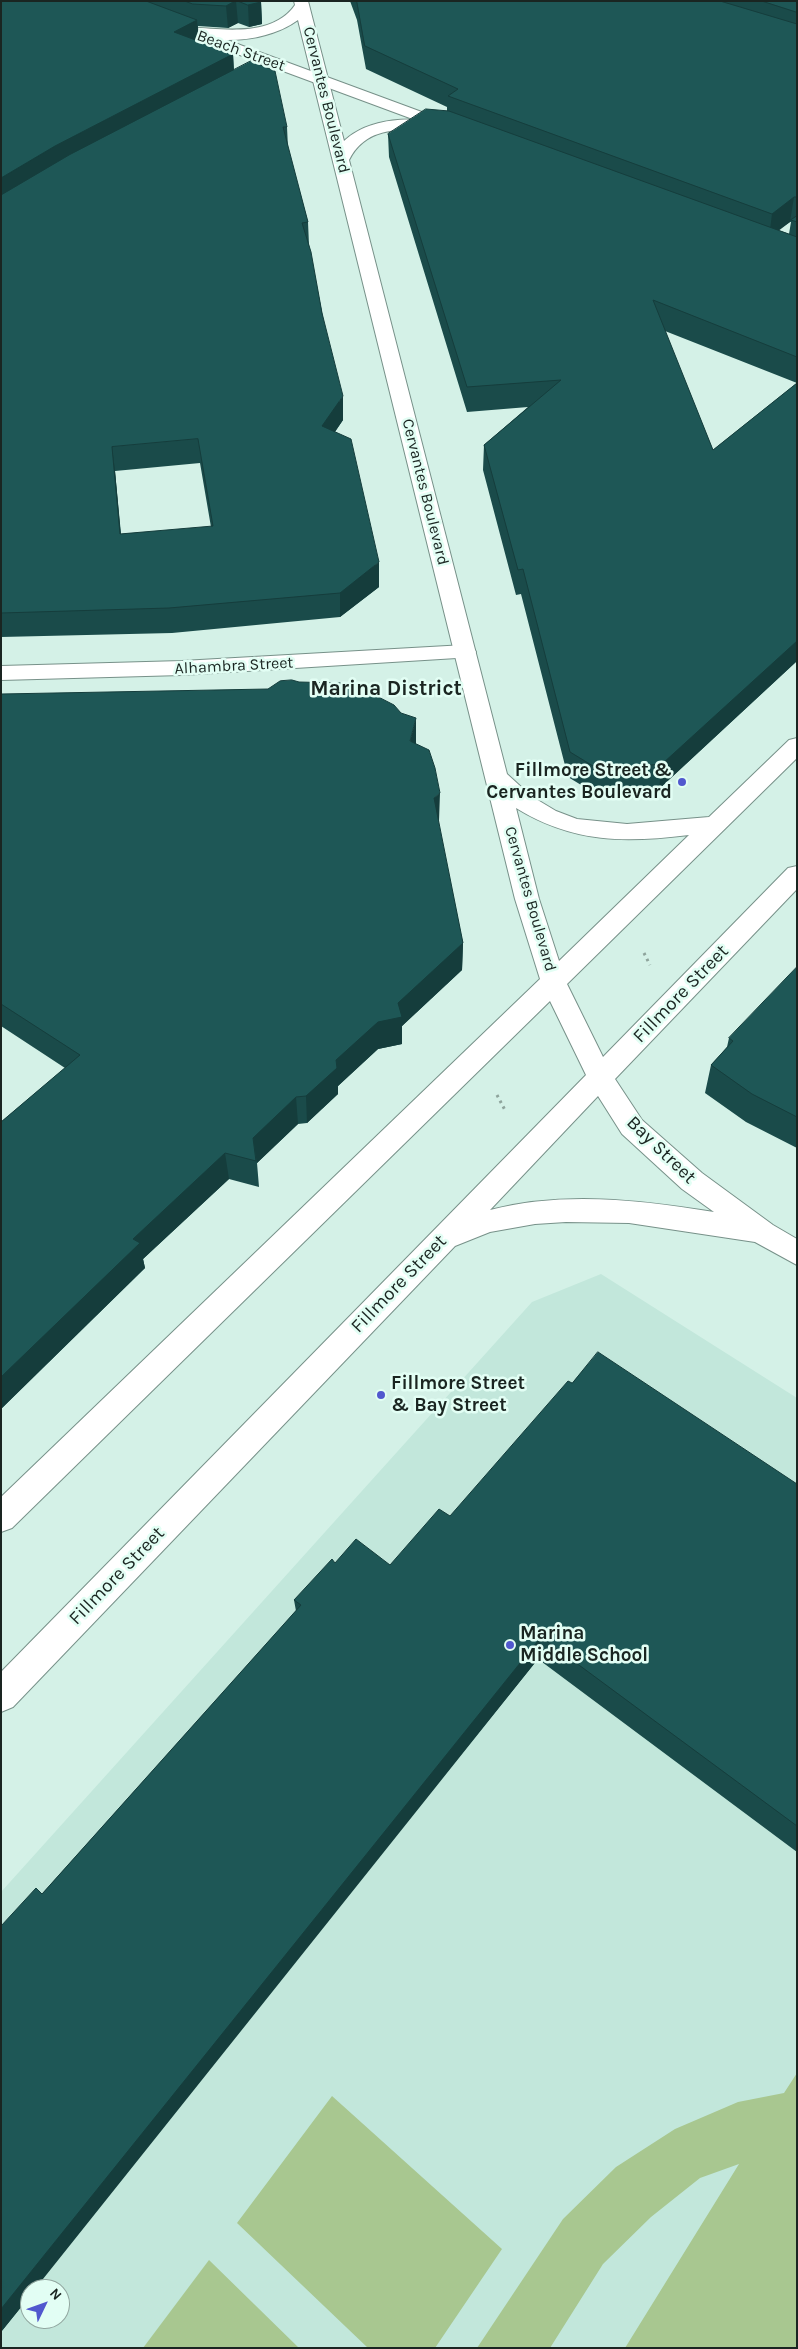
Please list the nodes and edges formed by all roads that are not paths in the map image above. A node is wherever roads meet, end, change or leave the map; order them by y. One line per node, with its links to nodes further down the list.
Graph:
1 (107, 1): 3 (street, Beach Street)
2 (302, 3): 3 (street); 6 (street, Cervantes Boulevard)
3 (187, 31): 4 (street, Beach Street)
4 (276, 64): 5 (street); 6 (street, Beach Street)
5 (260, 72)
6 (321, 80): 7 (street, Cervantes Boulevard); 7 (street, Beach Street)
7 (341, 160): 8 (street, Cervantes Boulevard)
8 (466, 652): 9 (street, Alhambra Street); 11 (street, Cervantes Boulevard)
9 (1, 673)
10 (797, 745): 12 (street)
11 (498, 779): 12 (street); 14 (street, Cervantes Boulevard)
12 (716, 824): 14 (street)
13 (797, 874): 15 (street, Fillmore Street)
14 (553, 982): 15 (street, Bay Street); 19 (street)
15 (600, 1076): 16 (street, Bay Street); 17 (street, Fillmore Street)
16 (763, 1232): 17 (street); 18 (street, Bay Street)
17 (443, 1239): 20 (street, Fillmore Street)
18 (797, 1253)
19 (1, 1518)
20 (1, 1696)

